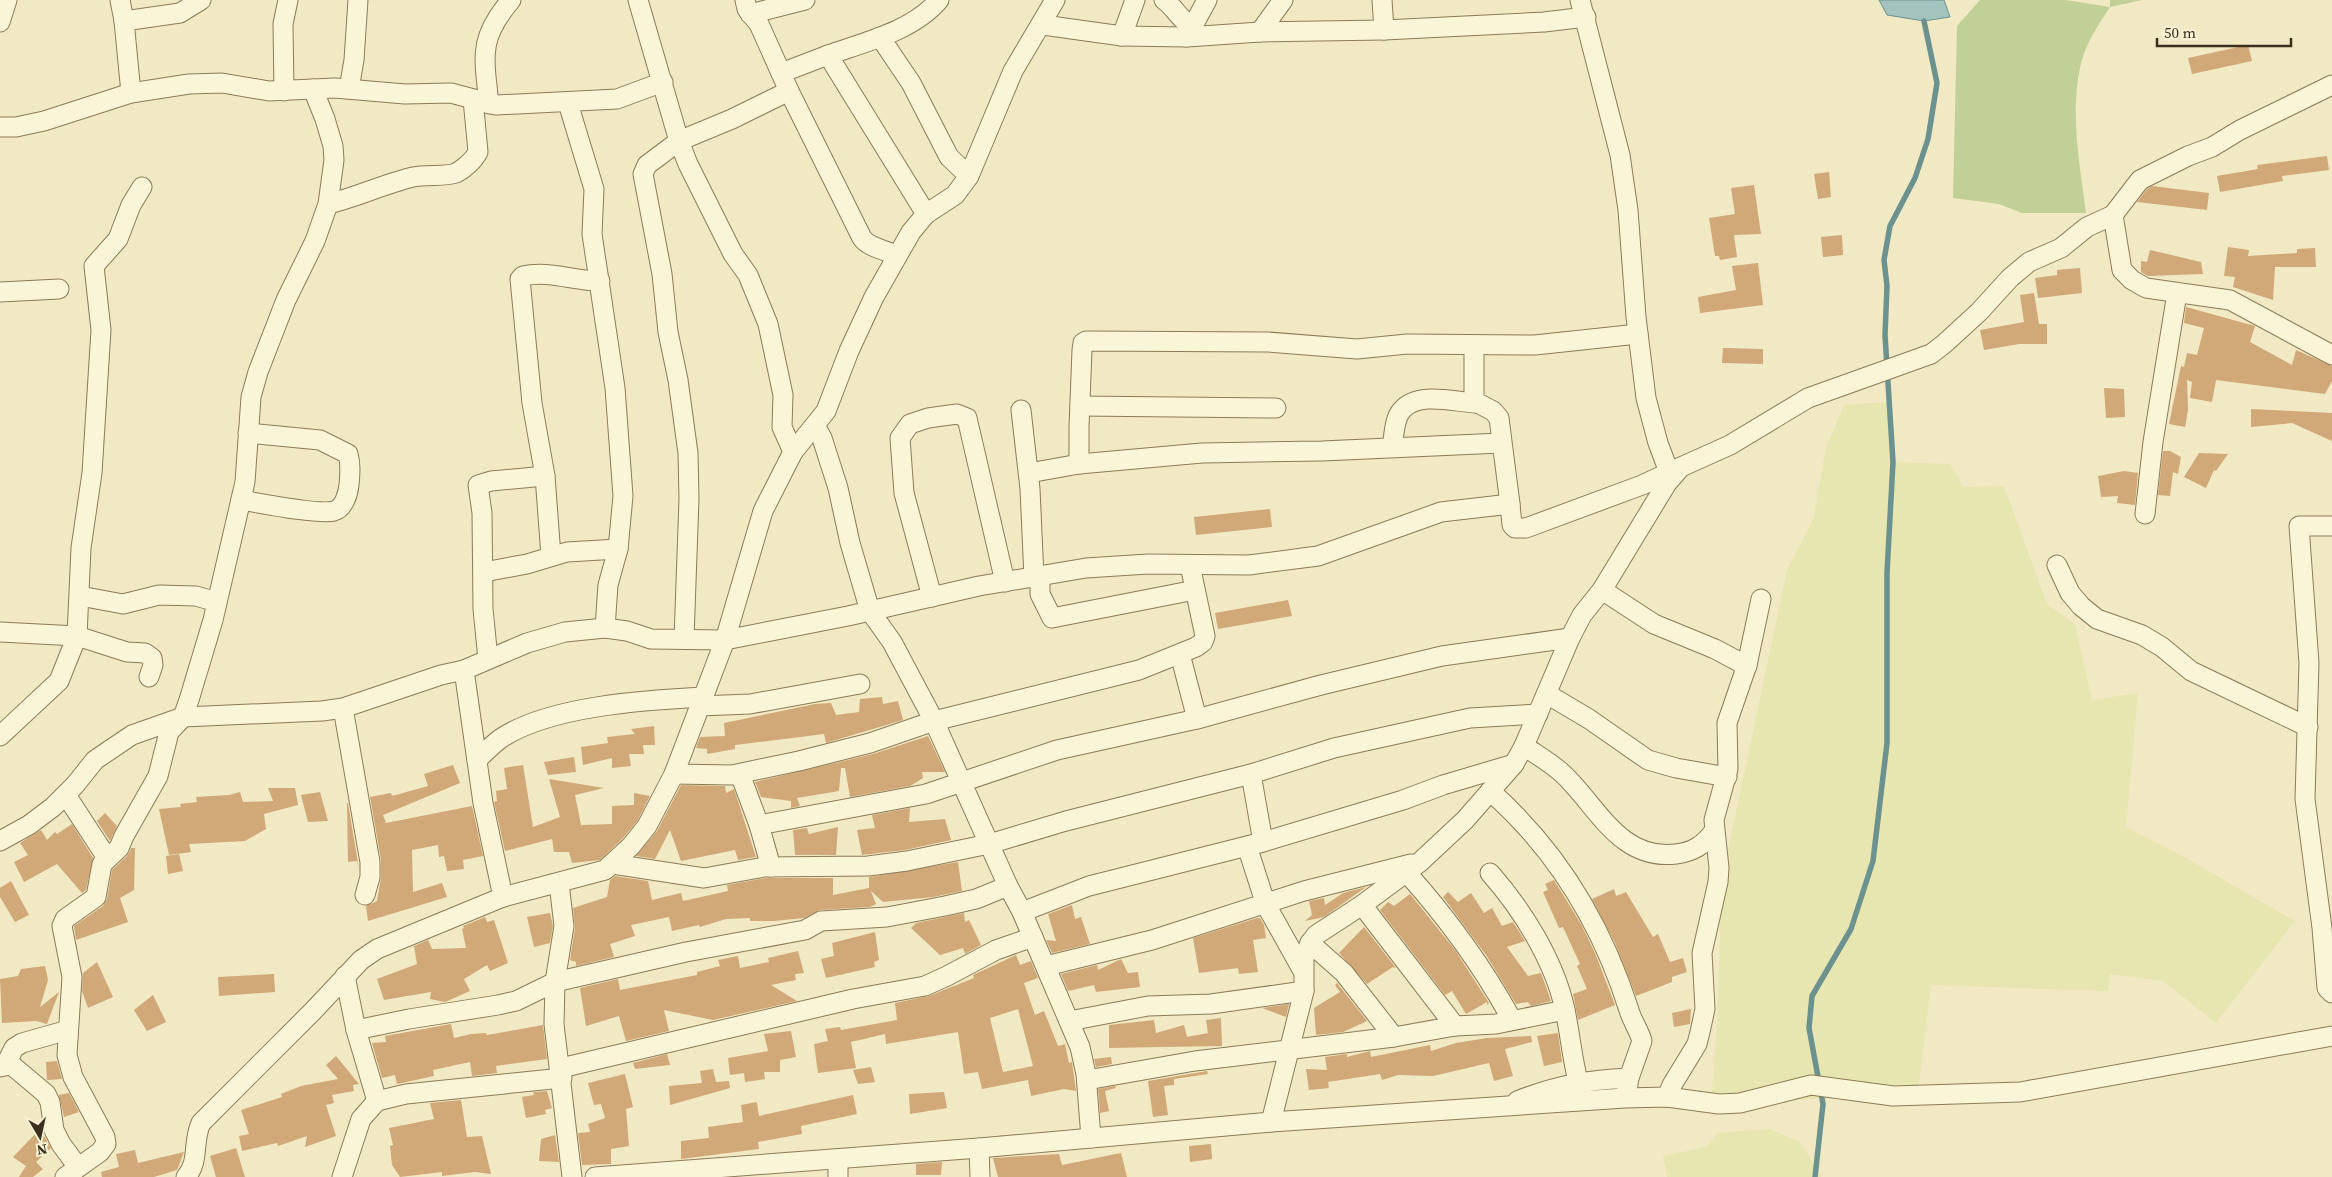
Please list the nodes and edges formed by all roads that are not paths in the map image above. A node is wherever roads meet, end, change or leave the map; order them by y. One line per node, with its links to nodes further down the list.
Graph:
1 (7, 0): 19 (street)
2 (120, 0): 18 (street)
3 (201, 0): 18 (street)
4 (288, 0): 32 (street)
5 (358, 0): 30 (street)
6 (511, 0): 35 (street)
7 (805, 0): 16 (street)
8 (939, 0): 25 (street)
9 (1055, 0): 20 (street)
10 (1135, 0): 24 (street)
11 (1164, 0): 22 (street)
12 (1207, 0): 22 (street)
13 (1283, 0): 23 (street)
14 (1382, 0): 21 (street)
15 (644, 3): 28 (street)
16 (748, 7): 27 (street)
17 (1583, 8): 21 (street); 49 (street)
18 (124, 21): 34 (street)
19 (0, 22)
20 (1042, 25): 24 (street); 39 (street)
21 (1384, 30): 23 (street)
22 (1189, 32): 23 (street); 24 (street)
23 (1260, 32)
24 (1122, 36)
25 (880, 37): 26 (street); 39 (street)
26 (828, 55): 27 (street); 42 (street)
27 (781, 73): 33 (street)
28 (663, 82): 36 (street); 38 (street)
29 (2332, 84): 43 (street)
30 (349, 88): 31 (street); 35 (street)
31 (313, 89): 32 (street); 41 (street)
32 (284, 90): 34 (street)
33 (789, 91): 38 (street); 44 (street)
34 (131, 93): 37 (street)
35 (481, 101): 36 (street); 41 (street)
36 (568, 102): 45 (street)
37 (0, 127)
38 (679, 141): 60 (street); 87 (street)
39 (969, 176): 42 (street)
40 (142, 187): 78 (street)
41 (328, 204): 57 (street)
42 (926, 214): 44 (street)
43 (2113, 215): 48 (street); 62 (street)
44 (897, 256): 56 (street)
45 (600, 281): 64 (street); 69 (street)
46 (60, 288): 47 (street)
47 (0, 292)
48 (2177, 293): 51 (street); 67 (street)
49 (1638, 334): 50 (street); 62 (street)
50 (1474, 346): 52 (street); 53 (street)
51 (2332, 355)
52 (1476, 404): 58 (street); 59 (street)
53 (1080, 406): 54 (street); 61 (street)
54 (1276, 408)
55 (1021, 410): 63 (street)
56 (816, 427): 60 (street); 82 (street)
57 (248, 433): 65 (street); 65 (street)
58 (1501, 443): 59 (street); 66 (street)
59 (1392, 447): 61 (street)
60 (792, 452): 88 (street)
61 (1080, 464): 63 (street)
62 (1675, 470): 66 (street); 77 (street)
63 (1029, 473): 74 (street)
64 (545, 476): 70 (street); 73 (street)
65 (241, 500): 81 (street)
66 (1510, 504): 71 (street)
67 (2146, 514)
68 (2332, 526): 102 (street)
69 (618, 550): 70 (street); 83 (street)
70 (551, 556): 73 (street)
71 (1190, 565): 74 (street); 76 (street)
72 (2057, 565): 102 (street)
73 (484, 572): 90 (street)
74 (1037, 577): 75 (street); 76 (street)
75 (1005, 582): 79 (street); 79 (street)
76 (1196, 590): 89 (street)
77 (1602, 590): 86 (street); 91 (street)
78 (80, 596): 81 (street); 85 (street)
79 (932, 598): 82 (street)
80 (1761, 599): 91 (street)
81 (217, 602): 99 (street)
82 (870, 611): 88 (street); 101 (street)
83 (605, 628): 87 (street); 90 (street)
84 (0, 632): 85 (street)
85 (77, 636): 93 (street); 103 (street)
86 (1570, 638): 95 (street); 100 (street)
87 (684, 640): 88 (street)
88 (725, 640): 96 (street)
89 (1180, 654): 100 (street); 101 (street)
90 (488, 659): 92 (street)
91 (1747, 666): 110 (street)
92 (464, 670): 97 (street); 105 (street)
93 (149, 677)
94 (860, 684): 96 (street)
95 (1547, 694): 98 (street); 110 (street)
96 (701, 702): 105 (street); 107 (street)
97 (343, 708): 99 (street); 126 (street)
98 (1538, 714): 104 (street); 109 (street)
99 (183, 717): 113 (street); 119 (street)
100 (1197, 718): 111 (street)
101 (934, 721): 108 (street); 111 (street)
102 (2308, 728): 138 (street)
103 (0, 736)
104 (1524, 746): 106 (street); 115 (street)
105 (477, 760): 127 (street)
106 (1514, 764): 112 (street); 118 (street)
107 (674, 774): 108 (street); 120 (street)
108 (740, 774): 114 (street)
109 (1251, 774): 117 (street); 118 (street)
110 (1727, 777): 115 (street)
111 (962, 782): 114 (street); 117 (street)
112 (1490, 791): 122 (street); 150 (street)
113 (66, 795): 116 (street); 119 (street)
114 (759, 825): 121 (street)
115 (1714, 831): 153 (street)
116 (0, 840)
117 (989, 844): 121 (street); 125 (street)
118 (1255, 844): 128 (street); 130 (street)
119 (107, 858): 143 (street)
120 (613, 864): 121 (street); 124 (street)
121 (771, 867)
122 (1414, 867): 128 (street); 129 (street); 140 (street)
123 (1490, 873): 139 (street)
124 (559, 883): 127 (street); 136 (street)
125 (1008, 886): 130 (street); 136 (street)
126 (364, 895)
127 (503, 897): 135 (street)
128 (1266, 905): 133 (street); 134 (street)
129 (1362, 905): 132 (street); 142 (street)
130 (1022, 912): 131 (street)
131 (1033, 937): 133 (street); 149 (street)
132 (1310, 943): 134 (street); 146 (street)
133 (1046, 966): 141 (street)
134 (1303, 971): 137 (street)
135 (345, 976): 144 (street); 162 (street)
136 (556, 982): 144 (street); 149 (street)
137 (1304, 990): 141 (street); 147 (street)
138 (2332, 993)
139 (1565, 1010): 140 (street); 152 (street)
140 (1512, 1020): 142 (street)
141 (1068, 1021): 151 (street)
142 (1456, 1026): 146 (street)
143 (68, 1030): 148 (street); 161 (street)
144 (356, 1030): 155 (street)
145 (2332, 1036): 153 (street)
146 (1394, 1037): 147 (street)
147 (1288, 1051): 151 (street); 157 (street)
148 (4, 1064): 161 (street)
149 (561, 1073): 155 (street); 164 (street)
150 (1629, 1078): 152 (street); 154 (street)
151 (1087, 1080): 158 (street)
152 (1578, 1082): 156 (street)
153 (1667, 1097): 154 (street)
154 (1625, 1098): 156 (street)
155 (378, 1101): 163 (street)
156 (1502, 1108): 157 (street)
157 (1271, 1122): 158 (street)
158 (1091, 1138): 159 (street)
159 (979, 1148): 160 (street); 166 (street)
160 (838, 1168): 165 (street)
161 (72, 1172)
162 (186, 1177)
163 (342, 1177)
164 (572, 1177)
165 (595, 1177)
166 (980, 1177)

